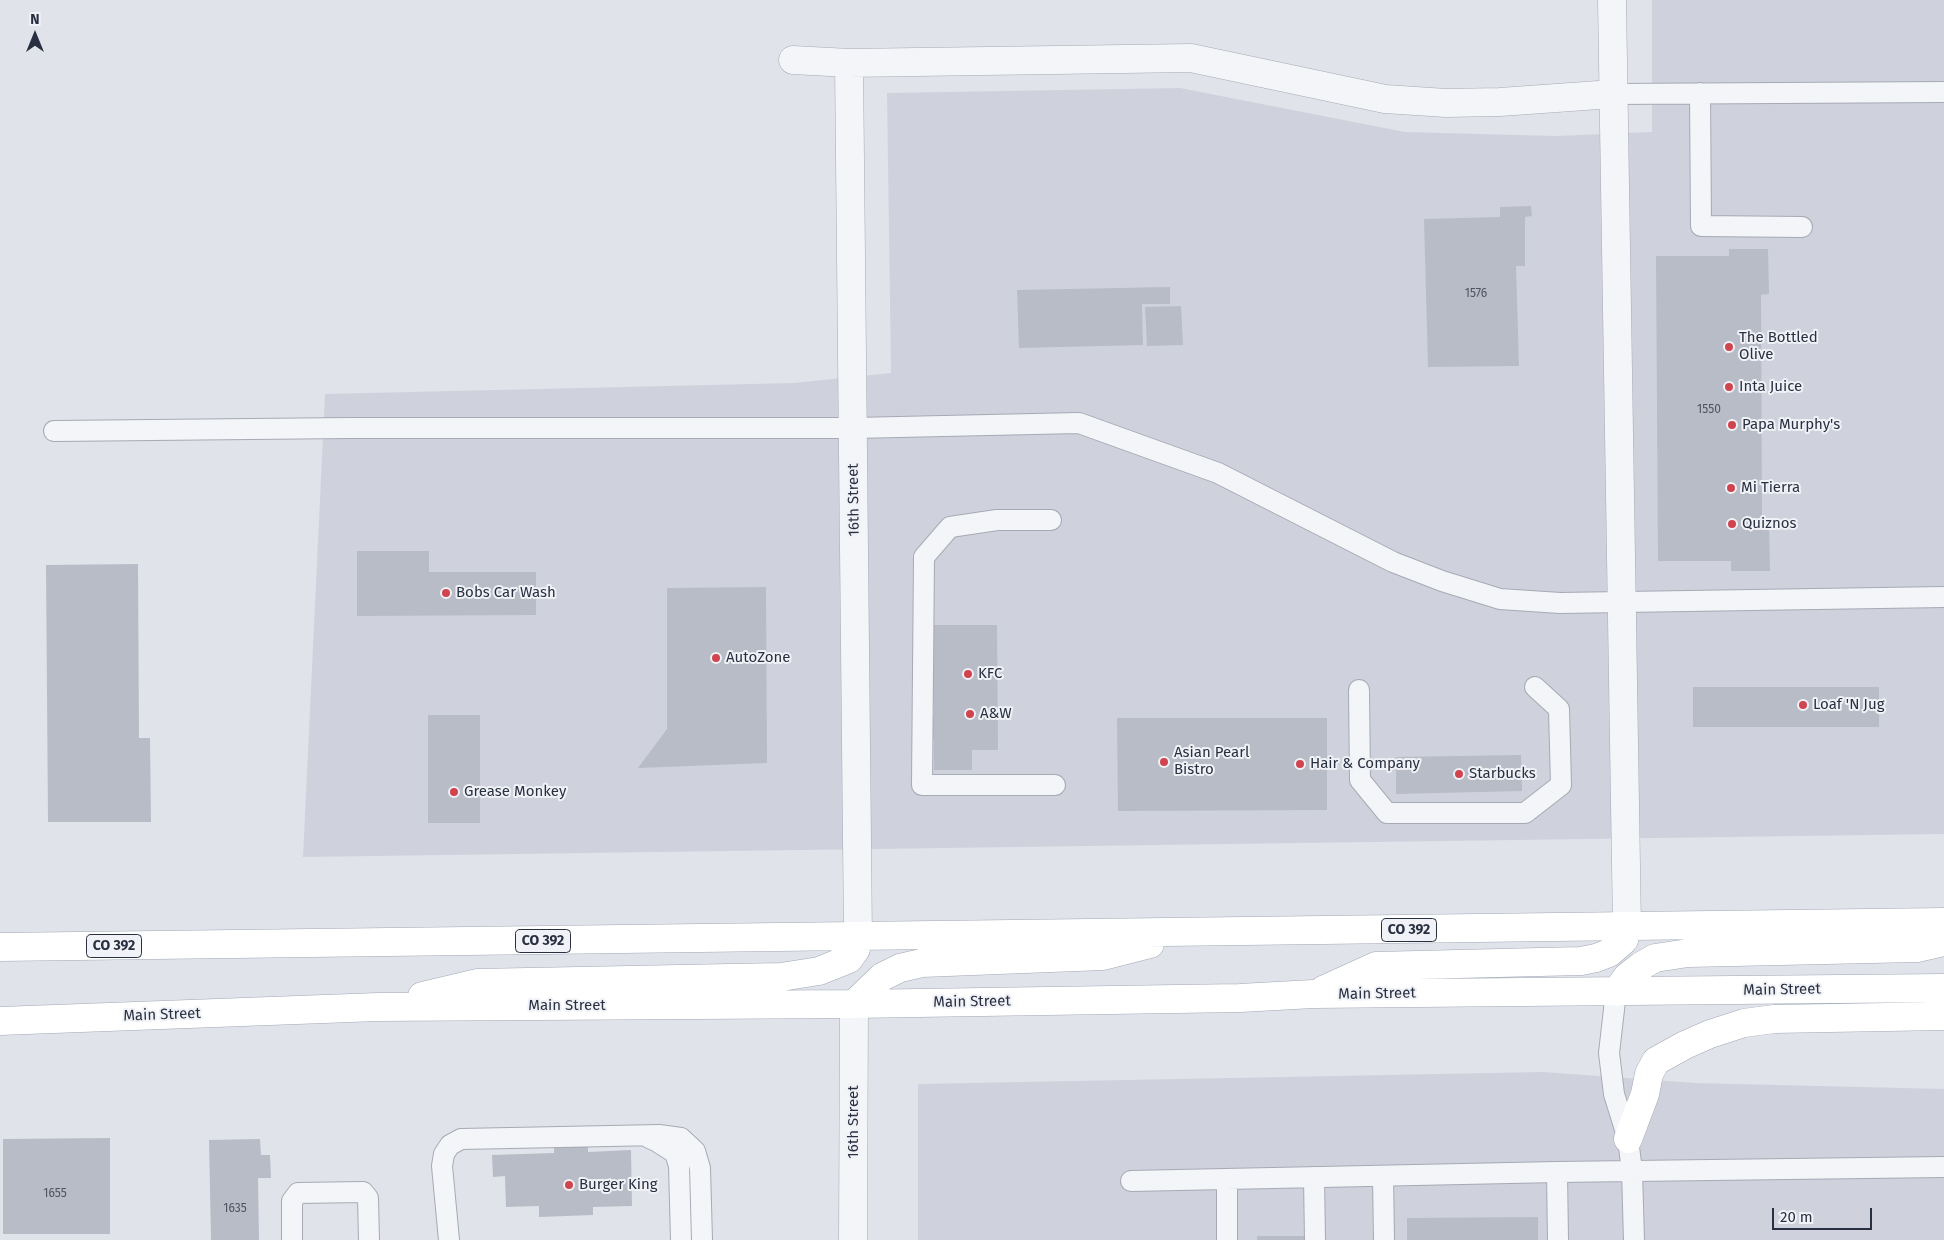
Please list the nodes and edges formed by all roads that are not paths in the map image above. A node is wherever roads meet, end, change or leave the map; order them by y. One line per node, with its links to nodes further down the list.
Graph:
1 (1612, 0): 6 (street)
2 (793, 60): 3 (street)
3 (848, 63): 6 (street); 8 (street, 16th Street)
4 (1944, 92): 5 (lane)
5 (1700, 93): 6 (lane); 7 (lane)
6 (1613, 94): 12 (street)
7 (1802, 227)
8 (854, 428): 9 (lane); 12 (lane); 19 (street, 16th Street)
9 (54, 431)
10 (1051, 520): 15 (lane)
11 (1944, 597): 12 (lane)
12 (1621, 602): 17 (street)
13 (1535, 687): 14 (lane)
14 (1359, 690)
15 (1055, 785)
16 (1944, 922): 17 (main road, CO 392)
17 (1627, 927): 18 (main road, CO 392); 24 (main road)
18 (1191, 933): 19 (main road, CO 392); 25 (main road)
19 (858, 937): 21 (main road, CO 392); 26 (main road)
20 (1944, 942): 23 (main road)
21 (0, 947)
22 (1944, 988): 23 (main road, Main Street)
23 (1616, 992): 24 (main road, Main Street); 30 (lane)
24 (1313, 994): 25 (main road, Main Street)
25 (854, 1004): 26 (main road, Main Street); 43 (street, 16th Street)
26 (378, 1007): 28 (main road, Main Street)
27 (1944, 1016): 30 (main road)
28 (0, 1021)
29 (638, 1135): 40 (lane); 41 (lane); 42 (lane)
30 (1628, 1139): 32 (lane)
31 (1944, 1167): 32 (lane)
32 (1632, 1171): 33 (lane); 48 (lane)
33 (1557, 1172): 34 (lane); 47 (lane)
34 (1383, 1176): 35 (lane); 46 (lane)
35 (1314, 1177): 36 (lane); 45 (lane)
36 (1227, 1179): 37 (lane); 44 (lane)
37 (1131, 1181)
38 (292, 1240): 39 (lane)
39 (369, 1240)
40 (449, 1240)
41 (681, 1240)
42 (702, 1240)
43 (853, 1240)
44 (1227, 1240)
45 (1315, 1240)
46 (1384, 1240)
47 (1558, 1240)
48 (1634, 1240)

